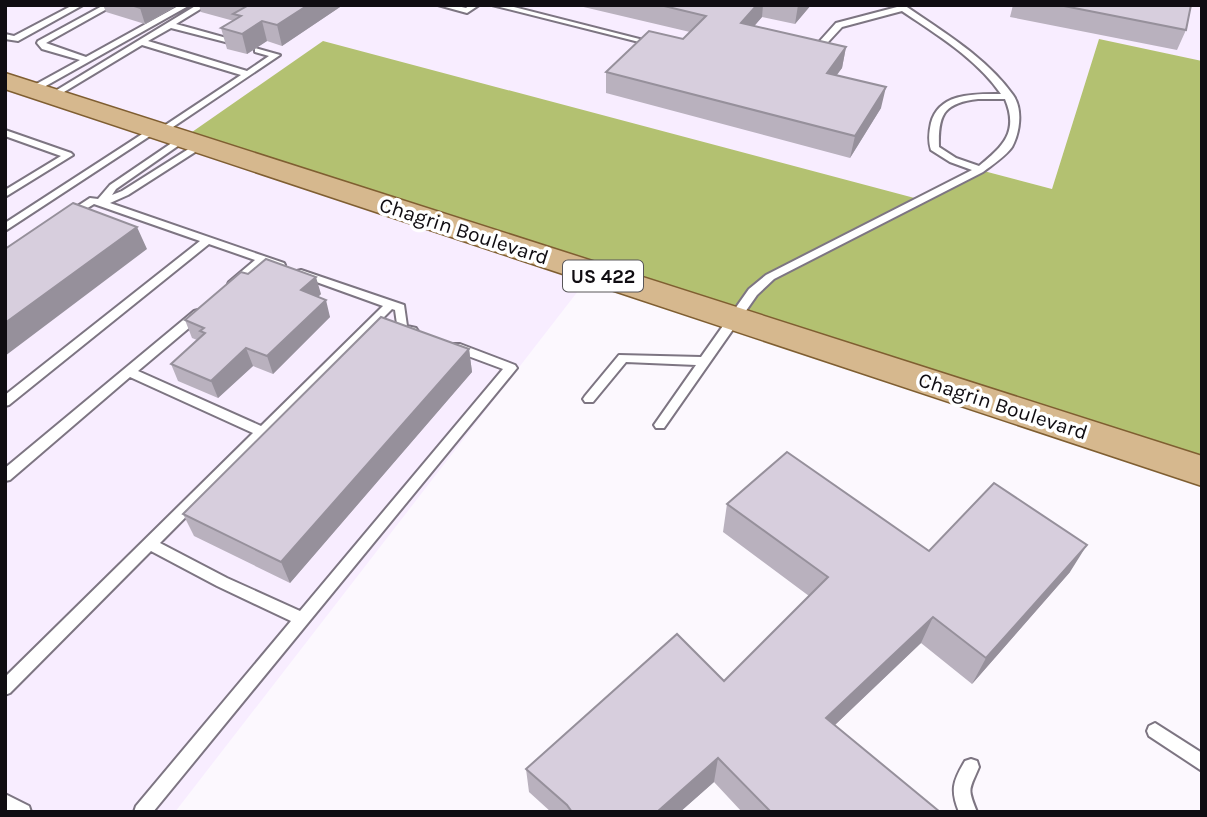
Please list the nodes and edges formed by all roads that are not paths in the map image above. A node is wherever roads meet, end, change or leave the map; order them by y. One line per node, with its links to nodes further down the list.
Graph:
1 (79, 5): 10 (lane)
2 (110, 5): 16 (lane)
3 (186, 5): 16 (lane)
4 (203, 5): 9 (lane)
5 (442, 5): 6 (lane)
6 (475, 5)
7 (496, 5): 13 (lane)
8 (901, 7): 15 (lane); 19 (lane)
9 (170, 25): 11 (lane); 12 (lane)
10 (5, 36)
11 (141, 43): 17 (lane); 18 (lane)
12 (238, 44)
13 (666, 46)
14 (258, 50): 17 (lane)
15 (814, 52)
16 (87, 60): 18 (lane)
17 (248, 74): 21 (lane)
18 (30, 89): 21 (main road, Chagrin Boulevard / US 422)
19 (1009, 96): 22 (lane); 22 (lane)
20 (5, 134): 23 (lane)
21 (174, 136): 24 (lane); 24 (lane); 26 (lane); 32 (main road, Chagrin Boulevard / US 422)
22 (979, 170): 32 (lane)
23 (5, 194)
24 (100, 202): 25 (lane); 27 (lane)
25 (61, 220)
26 (5, 228)
27 (209, 239): 28 (lane); 36 (lane)
28 (263, 259): 29 (lane); 31 (lane)
29 (222, 294)
30 (212, 303): 34 (lane)
31 (390, 305): 38 (lane); 42 (lane)
32 (736, 319): 33 (lane); 39 (main road, Chagrin Boulevard / US 422)
33 (703, 360): 35 (lane); 37 (lane)
34 (129, 372): 38 (lane); 40 (lane)
35 (589, 399)
36 (5, 402)
37 (660, 425)
38 (262, 432): 41 (lane)
39 (1202, 471)
40 (5, 476)
41 (150, 544): 42 (lane); 43 (lane)
42 (303, 620): 49 (lane)
43 (5, 688)
44 (1155, 731): 45 (lane)
45 (1202, 763)
46 (971, 767): 50 (lane)
47 (5, 802): 48 (lane)
48 (23, 812)
49 (142, 812)
50 (969, 812)

